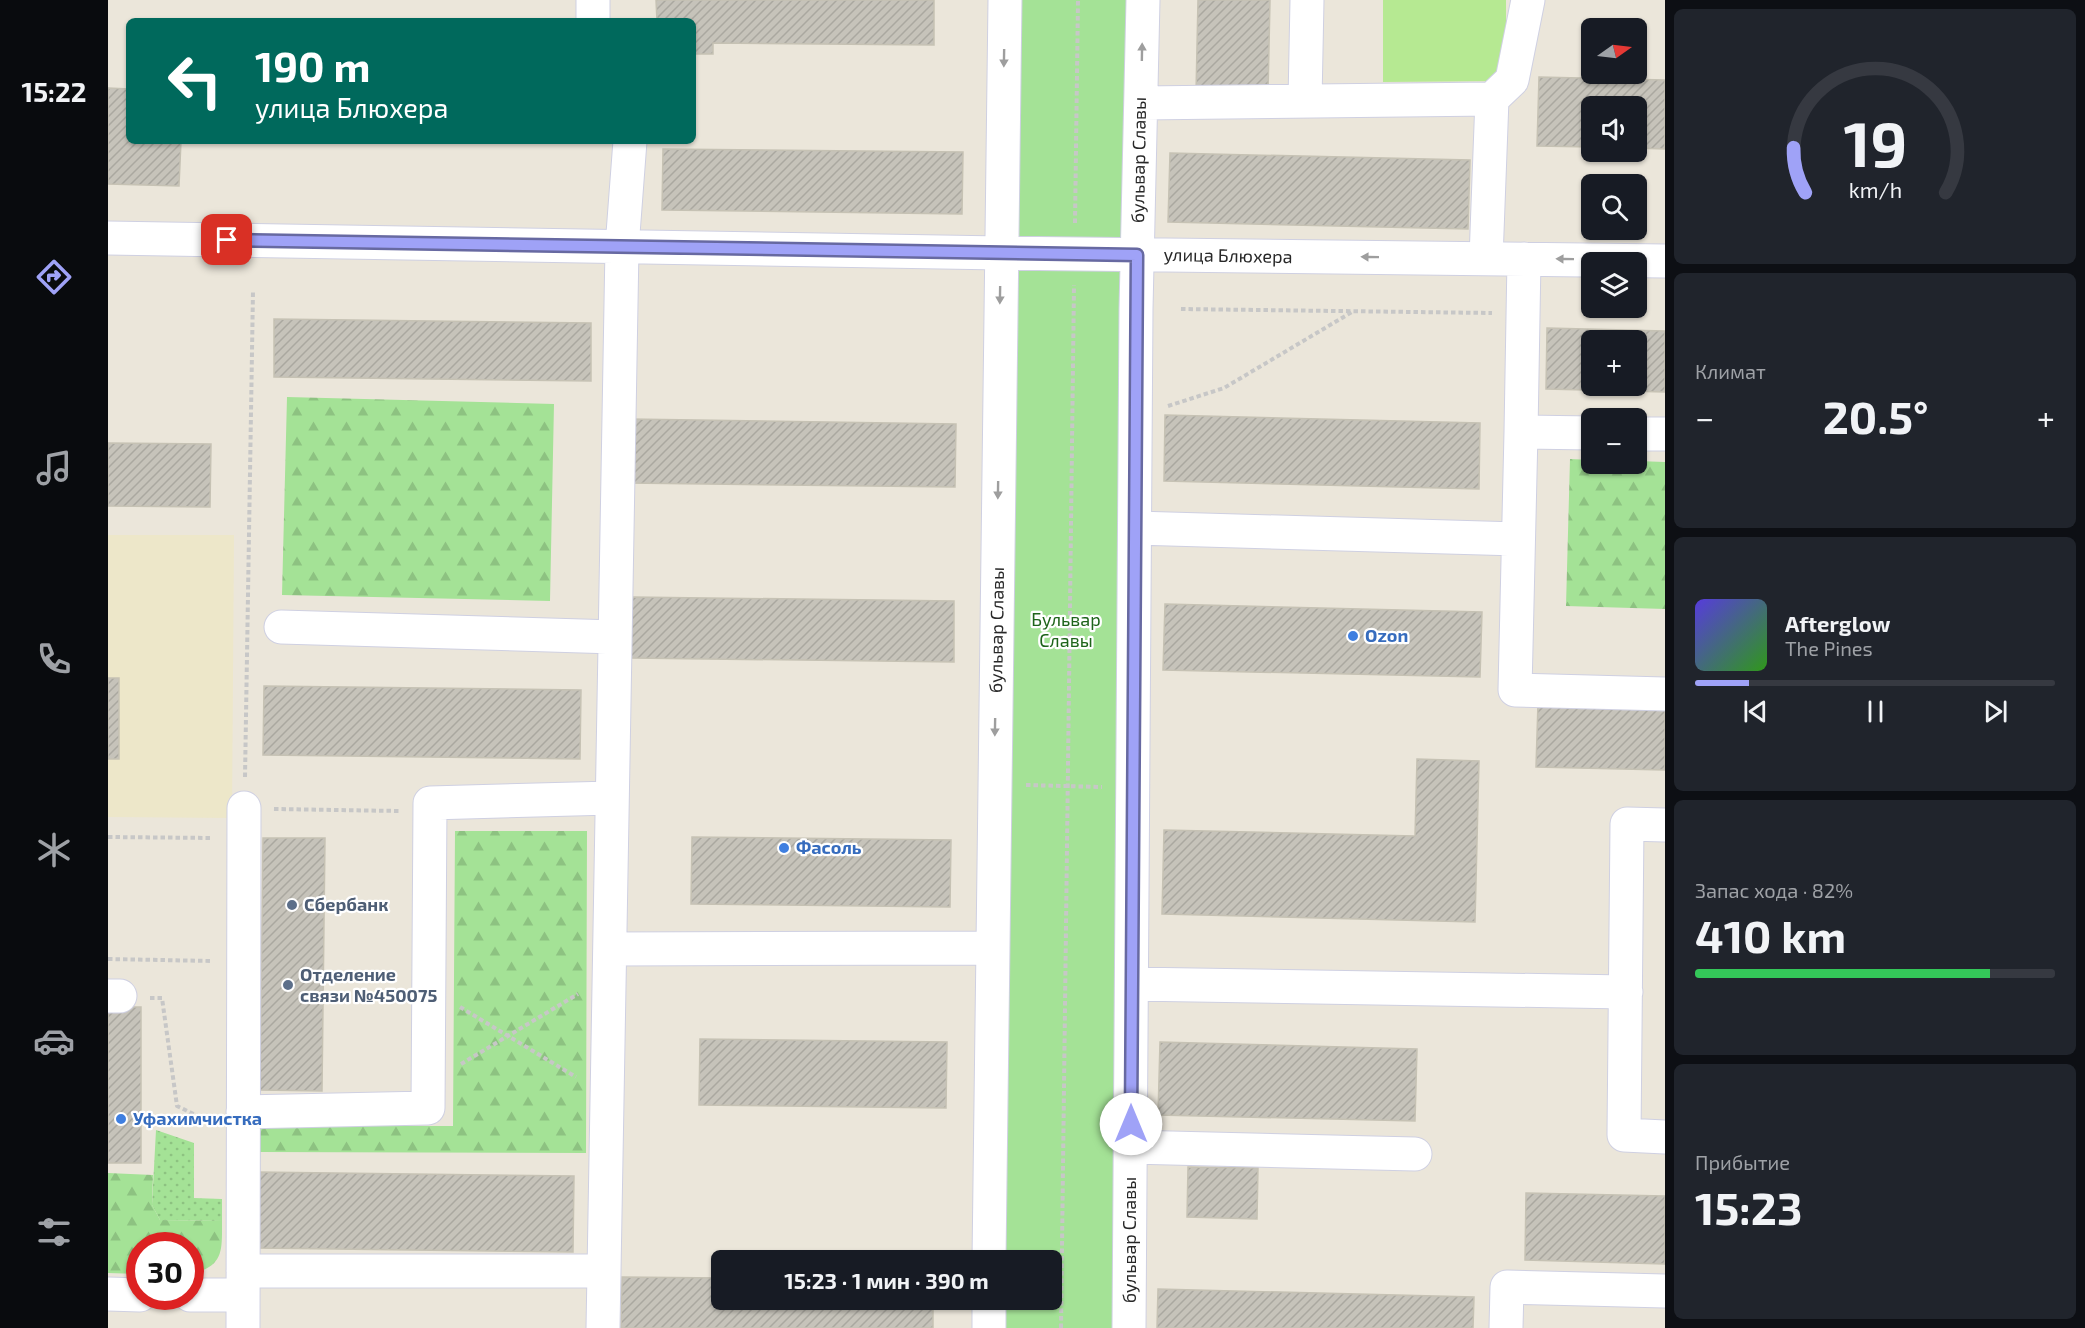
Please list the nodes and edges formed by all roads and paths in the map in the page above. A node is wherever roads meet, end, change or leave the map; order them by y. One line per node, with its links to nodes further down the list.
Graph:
1 (593, 0): 7 (street)
2 (1005, 0): 14 (street, бульвар Славы, one-way to 14)
3 (1078, 0): 15 (path)
4 (1143, 0): 10 (street, бульвар Славы, one-way to 4)
5 (1307, 0): 9 (street)
6 (1528, 0): 8 (street)
7 (593, 18)
8 (1492, 99): 9 (street); 17 (street)
9 (1305, 101): 10 (street)
10 (1141, 103): 16 (street, бульвар Славы)
11 (630, 144): 13 (street)
12 (108, 238): 13 (street, улица Блюхера)
13 (622, 247): 14 (street, улица Блюхера); 31 (street)
14 (1001, 253): 15 (street, улица Блюхера); 33 (street, бульвар Славы, one-way to 33)
15 (1075, 254): 16 (street, улица Блюхера); 34 (path)
16 (1137, 255): 17 (street, улица Блюхера, one-way to 16); 28 (street, бульвар Славы)
17 (1486, 259): 18 (street, улица Блюхера)
18 (1524, 259): 19 (street, улица Блюхера, one-way to 18); 24 (street)
19 (1665, 261)
20 (1181, 309): 21 (path)
21 (1353, 311): 22 (path); 23 (path)
22 (1502, 313)
23 (1164, 407)
24 (1521, 432): 25 (street); 29 (street)
25 (1581, 433)
26 (1647, 434): 27 (street)
27 (1665, 434)
28 (1135, 528): 29 (street); 35 (street, бульвар Славы)
29 (1518, 539): 32 (street)
30 (281, 627): 31 (street)
31 (615, 638): 36 (street)
32 (1665, 694)
33 (995, 783): 34 (path); 40 (street, бульвар Славы)
34 (1068, 787): 35 (path); 66 (path)
35 (1133, 788): 44 (street, бульвар Славы)
36 (612, 798): 43 (street); 45 (street)
37 (244, 824): 39 (path); 42 (street)
38 (1665, 825): 46 (street)
39 (108, 837)
40 (993, 948): 43 (street); 55 (street, бульвар Славы)
41 (108, 959): 42 (path)
42 (244, 962): 51 (street)
43 (610, 962): 48 (path); 50 (street)
44 (1132, 984): 46 (street); 53 (street, бульвар Славы)
45 (428, 987): 48 (path); 49 (street)
46 (1626, 993): 52 (street)
47 (114, 996): 51 (path)
48 (508, 1036): 49 (path); 50 (path)
49 (428, 1084): 51 (street)
50 (607, 1096): 56 (street)
51 (243, 1125): 57 (street)
52 (1665, 1137)
53 (1130, 1147): 54 (street); 67 (street, бульвар Славы)
54 (1415, 1154)
55 (990, 1250)
56 (604, 1271): 57 (street); 64 (street)
57 (243, 1283): 59 (street); 63 (street)
58 (1665, 1291): 68 (street)
59 (204, 1292)
60 (108, 1294): 61 (street)
61 (126, 1294)
62 (989, 1310): 65 (street)
63 (243, 1328)
64 (603, 1328)
65 (989, 1328)
66 (1061, 1328)
67 (1129, 1328)
68 (1506, 1328)

